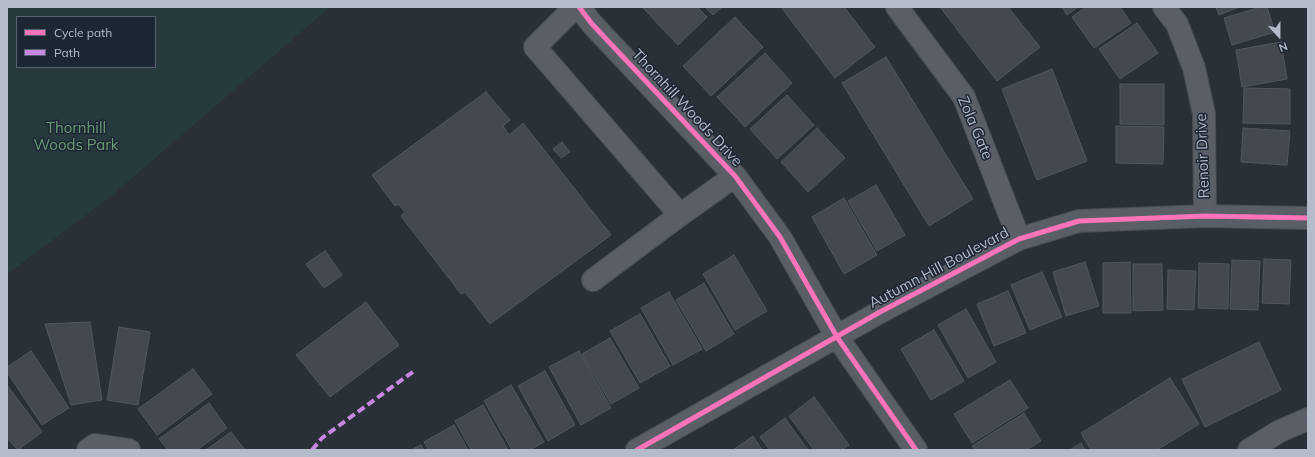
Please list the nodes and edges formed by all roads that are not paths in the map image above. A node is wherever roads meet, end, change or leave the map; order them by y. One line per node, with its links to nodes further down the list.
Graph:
1 (575, 7): 6 (street)
2 (579, 7): 5 (street, Thornhill Woods Drive)
3 (897, 7): 9 (street, Zola Gate)
4 (1164, 7): 7 (street, Renoir Drive)
5 (734, 176): 6 (street); 11 (street, Thornhill Woods Drive)
6 (680, 215): 10 (street)
7 (1205, 216): 8 (street, Autumn Hill Boulevard); 9 (street, Autumn Hill Boulevard)
8 (1308, 218)
9 (1019, 239): 11 (street, Autumn Hill Boulevard)
10 (593, 280)
11 (837, 338): 15 (street, Autumn Hill Boulevard); 16 (street, Thornhill Woods Drive)
12 (1308, 419): 17 (street)
13 (88, 450): 14 (street)
14 (130, 450)
15 (637, 450)
16 (916, 450)
17 (1249, 450)

